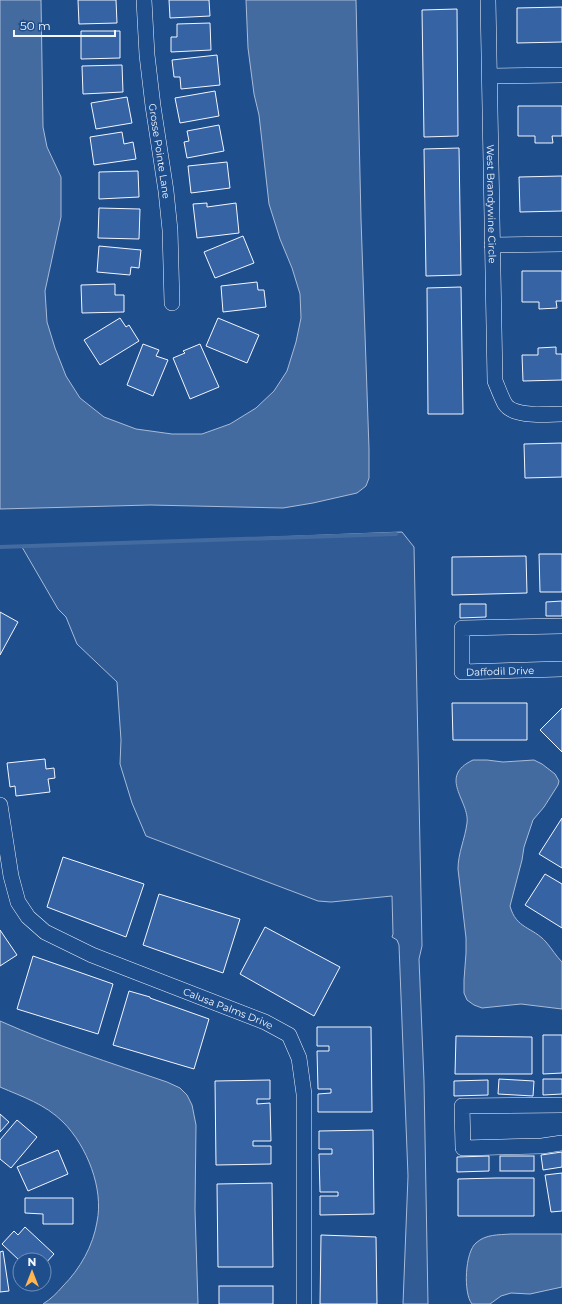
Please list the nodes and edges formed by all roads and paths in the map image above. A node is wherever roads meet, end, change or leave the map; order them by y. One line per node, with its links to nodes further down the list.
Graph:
1 (144, 0): 7 (street, Grosse Pointe Lane)
2 (488, 0): 4 (street, West Brandywine Circle)
3 (562, 75): 4 (street)
4 (490, 76): 6 (street, West Brandywine Circle)
5 (562, 244): 6 (street)
6 (492, 245): 8 (street, West Brandywine Circle)
7 (172, 303)
8 (562, 414)
9 (562, 626): 10 (street, Daffodil Drive)
10 (562, 670)
11 (0, 806): 14 (street, Calusa Palms Drive)
12 (562, 1105): 13 (street)
13 (562, 1143)
14 (304, 1304)

